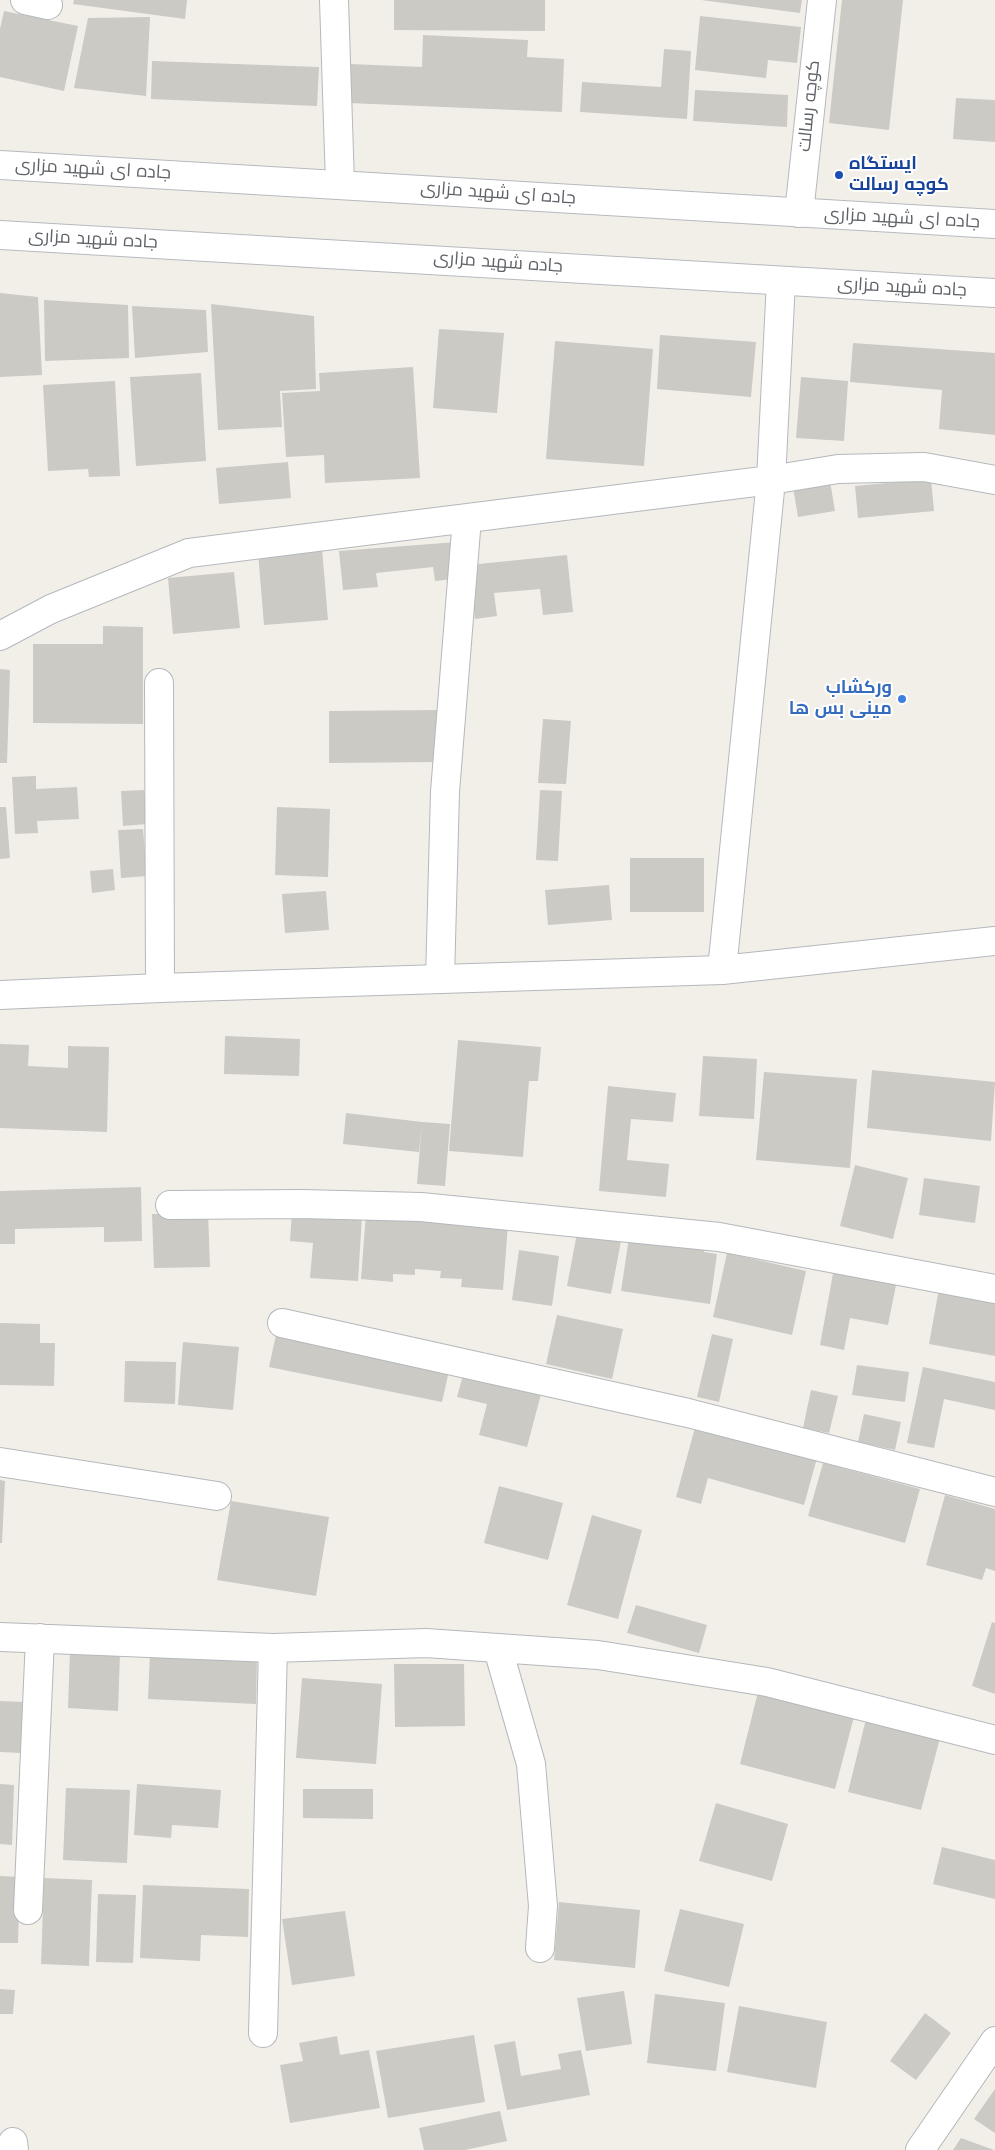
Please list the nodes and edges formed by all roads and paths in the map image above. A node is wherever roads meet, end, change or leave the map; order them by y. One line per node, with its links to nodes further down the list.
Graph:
1 (334, 0): 4 (street)
2 (822, 0): 5 (street, کوچه رسالت)
3 (0, 165): 4 (street, جاده ای شهید مزاری)
4 (340, 184): 5 (street, جاده ای شهید مزاری)
5 (799, 213): 6 (street, جاده ای شهید مزاری)
6 (995, 224)
7 (0, 235): 8 (street, جاده شهید مزاری)
8 (781, 281): 9 (street, جاده شهید مزاری); 10 (street)
9 (995, 293)
10 (771, 480): 11 (street); 12 (street); 16 (street)
11 (995, 480)
12 (467, 518): 13 (street); 17 (street)
13 (0, 636)
14 (159, 682): 18 (street)
15 (995, 941): 16 (street)
16 (722, 970): 17 (street)
17 (440, 980): 18 (street)
18 (160, 988): 19 (street)
19 (0, 995)
20 (170, 1205): 21 (street)
21 (995, 1288)
22 (282, 1323): 24 (street)
23 (0, 1462): 25 (street)
24 (995, 1492)
25 (217, 1496)
26 (0, 1637): 27 (street)
27 (40, 1638): 28 (street); 31 (street)
28 (273, 1648): 29 (street); 33 (street)
29 (498, 1649): 30 (street); 32 (street)
30 (995, 1740)
31 (28, 1910)
32 (540, 1948)
33 (263, 2033)
34 (995, 2041): 35 (street)
35 (920, 2150)

